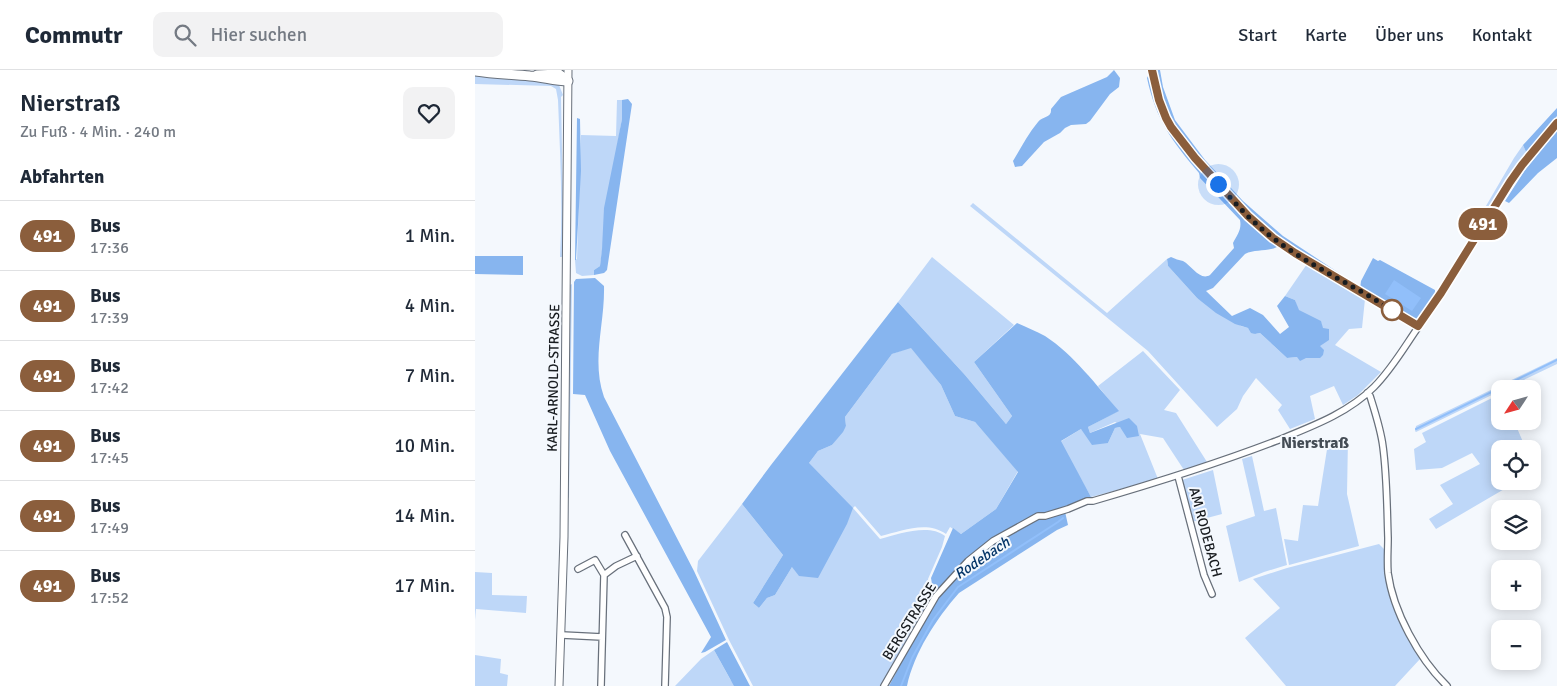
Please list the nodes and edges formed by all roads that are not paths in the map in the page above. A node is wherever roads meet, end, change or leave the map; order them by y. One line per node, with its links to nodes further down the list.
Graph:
1 (569, 70): 6 (main road, KARL-ARNOLD-STRASSE)
2 (1152, 70): 8 (street)
3 (475, 71): 5 (highway)
4 (550, 72): 5 (highway); 6 (highway)
5 (532, 76): 6 (highway)
6 (568, 81): 17 (main road, KARL-ARNOLD-STRASSE)
7 (1557, 123): 8 (street, AM RODEBACH)
8 (1418, 326): 9 (street, AM RODEBACH)
9 (1367, 393): 10 (street, AM RODEBACH); 23 (street)
10 (1178, 476): 11 (street, AM RODEBACH); 16 (street, AM RODEBACH)
11 (1087, 501): 22 (street, BERGSTRASSE)
12 (625, 535): 13 (street)
13 (637, 556): 15 (street); 21 (street)
14 (578, 569): 15 (street)
15 (604, 575): 18 (street)
16 (1212, 594)
17 (562, 635): 18 (street); 19 (main road, KARL-ARNOLD-STRASSE)
18 (602, 637): 20 (street)
19 (559, 686)
20 (601, 686)
21 (665, 686)
22 (884, 686)
23 (1447, 686)

